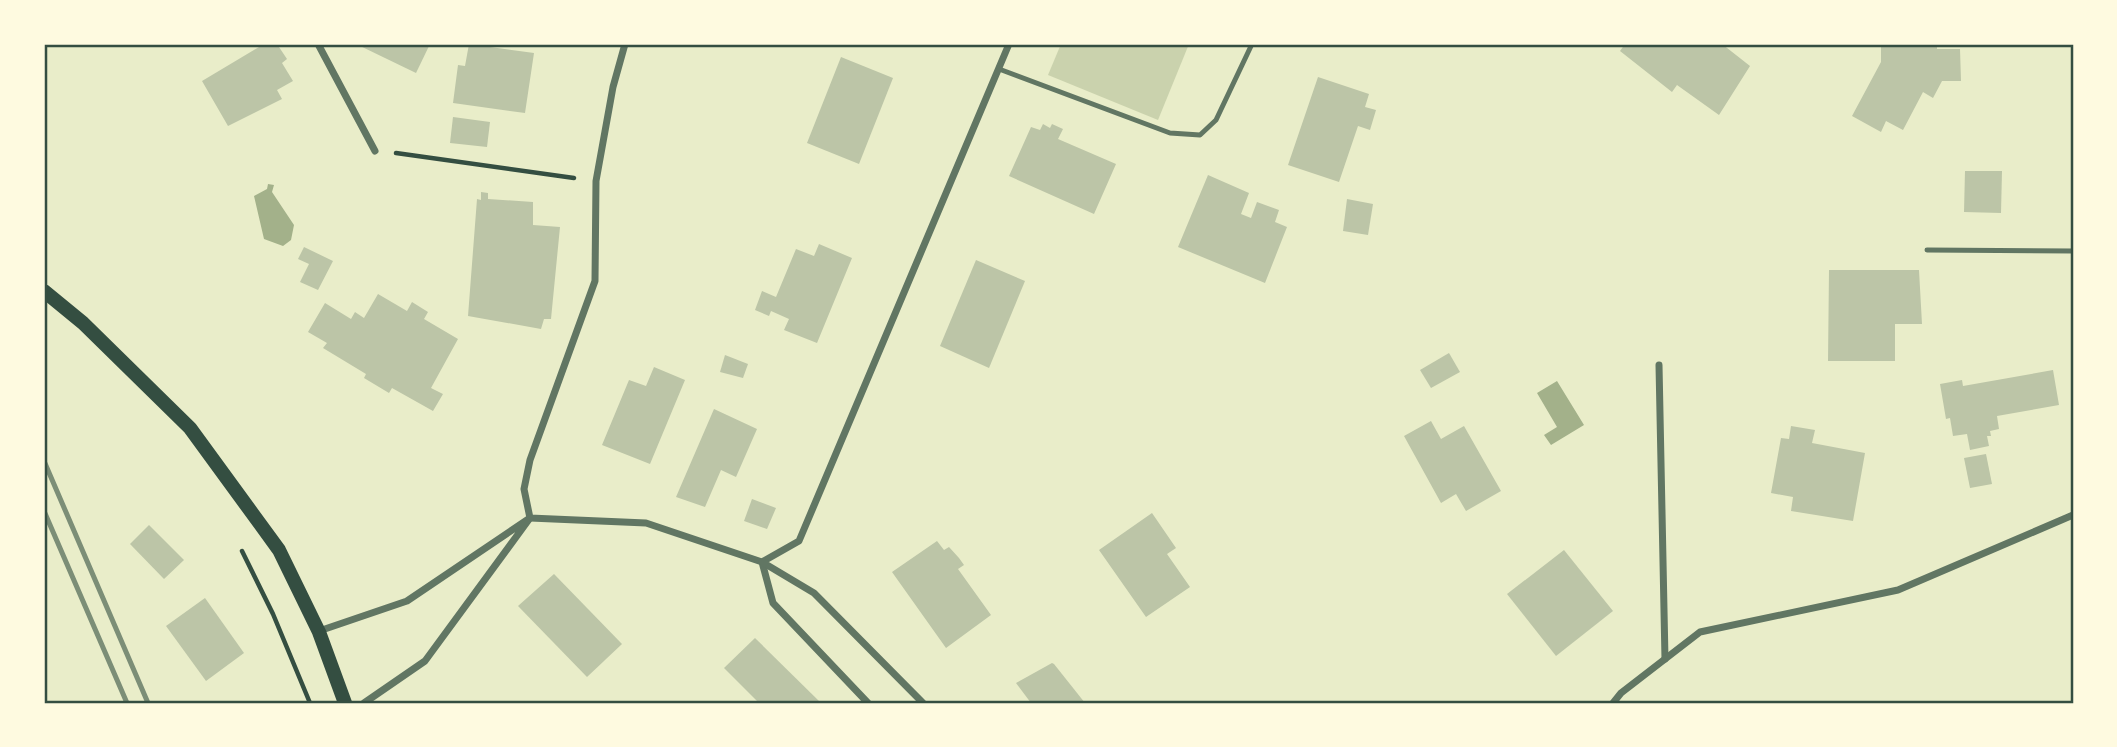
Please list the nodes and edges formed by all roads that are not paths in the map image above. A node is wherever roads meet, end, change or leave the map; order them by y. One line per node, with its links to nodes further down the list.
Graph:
1 (318, 44): 6 (street)
2 (625, 44): 12 (street)
3 (1009, 44): 5 (street)
4 (1252, 44): 5 (lane)
5 (999, 69): 13 (street)
6 (375, 151)
7 (1927, 250): 8 (lane)
8 (2073, 251)
9 (44, 291): 14 (main road)
10 (1658, 365): 15 (street)
11 (2073, 515): 15 (street)
12 (530, 518): 13 (street); 14 (street); 17 (street)
13 (762, 562): 18 (street); 19 (street)
14 (319, 632): 16 (main road)
15 (1665, 659): 20 (street)
16 (345, 703)
17 (364, 703)
18 (868, 703)
19 (923, 703)
20 (1613, 703)

